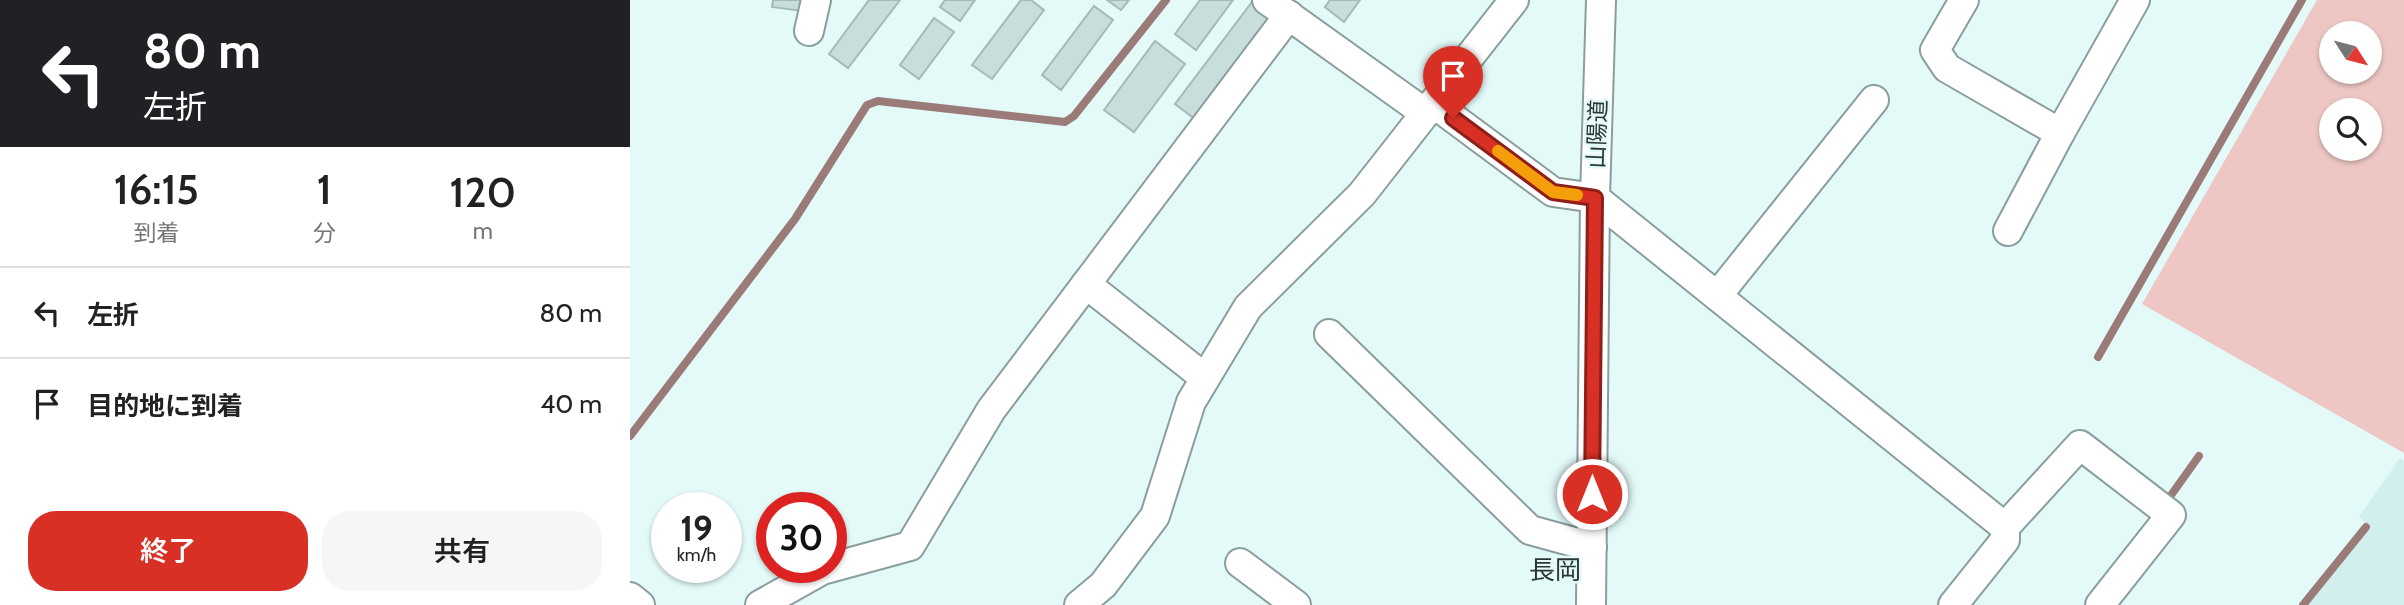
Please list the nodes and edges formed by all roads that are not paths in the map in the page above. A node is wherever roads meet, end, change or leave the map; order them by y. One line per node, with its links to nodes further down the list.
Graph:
1 (816, 0): 7 (street)
2 (1514, 0): 9 (street)
3 (1601, 0): 11 (street, 山陽道)
4 (1964, 0): 10 (street)
5 (2135, 0): 10 (street)
6 (1278, 8): 9 (street); 13 (street)
7 (809, 31)
8 (1874, 100): 14 (street)
9 (1429, 108): 11 (street); 16 (street)
10 (2060, 133): 12 (street)
11 (1595, 198): 14 (street); 18 (street, 山陽道)
12 (2008, 231)
13 (1086, 284): 16 (street); 22 (street)
14 (1717, 296): 17 (street)
15 (1329, 334): 18 (street)
16 (1205, 378): 23 (street)
17 (2006, 527): 26 (street); 27 (street)
18 (1592, 547): 25 (street, 山陽道)
19 (1240, 563): 24 (street)
20 (630, 597): 21 (street)
21 (640, 605)
22 (760, 605)
23 (1079, 605)
24 (1296, 605)
25 (1591, 605)
26 (1953, 605)
27 (2100, 605)

